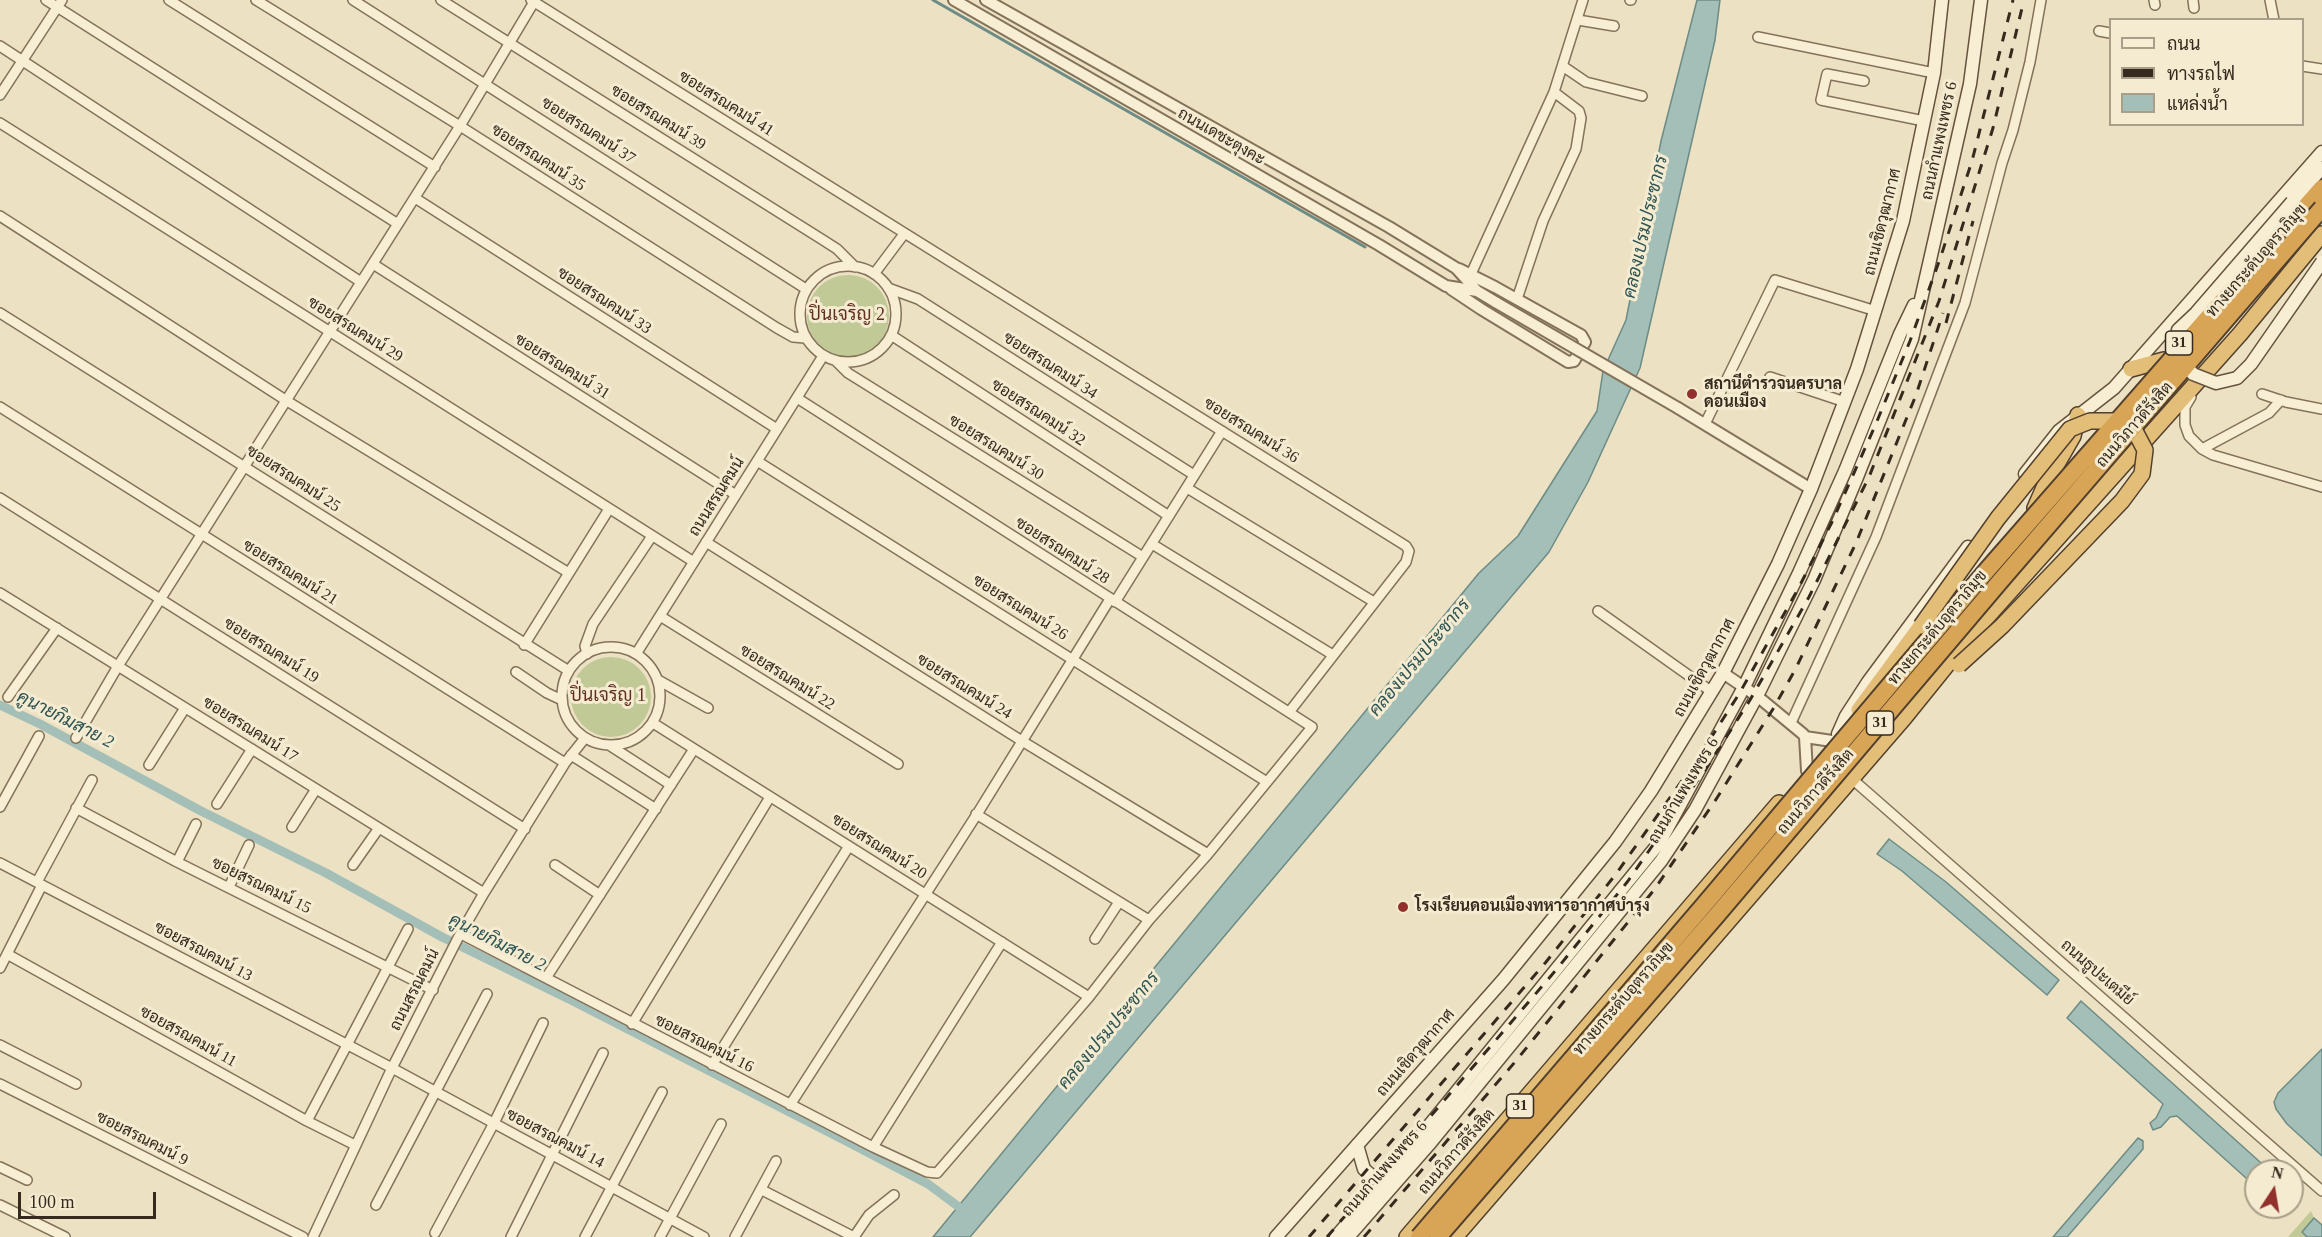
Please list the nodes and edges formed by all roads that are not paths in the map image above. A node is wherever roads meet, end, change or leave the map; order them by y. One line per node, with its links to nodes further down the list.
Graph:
1 (46, 0): 14 (street)
2 (169, 0): 37 (street)
3 (256, 0): 35 (street, ซอยสรณคมน์ 35)
4 (353, 0): 29 (street, ซอยสรณคมน์ 37)
5 (441, 0): 21 (street, ซอยสรณคมน์ 39)
6 (954, 0): 52 (street, ถนนเดชะตุงคะ)
7 (986, 0): 48 (street, ถนนเดชะตุงคะ)
8 (1583, 0): 16 (street)
9 (1942, 0): 27 (main road, ถนนเชิดวุฒากาศ)
10 (1981, 0): 53 (main road, ถนนกำแพงเพชร 6)
11 (2041, 0): 127 (street)
12 (2270, 0): 15 (street)
13 (532, 1): 21 (street); 43 (street, ซอยสรณคมน์ 41)
14 (59, 3): 23 (street); 42 (street)
15 (2274, 18)
16 (1578, 20): 17 (street); 25 (street)
17 (1614, 26)
18 (2099, 31): 19 (street)
19 (2109, 33)
20 (1758, 37): 27 (street)
21 (510, 43): 29 (street); 47 (street, ซอยสรณคมน์ 39)
22 (0, 46): 23 (street)
23 (22, 61): 31 (street); 51 (street)
24 (2304, 66): 26 (street)
25 (1564, 67): 30 (street); 32 (street)
26 (2322, 69)
27 (1934, 73): 33 (main road, ถนนเชิดวุฒากาศ)
28 (1864, 81): 33 (street)
29 (485, 82): 35 (street); 55 (street, ซอยสรณคมน์ 37)
30 (1554, 92): 50 (street); 57 (street)
31 (0, 95)
32 (1642, 96)
33 (1924, 121): 58 (main road, ถนนเชิดวุฒากาศ)
34 (0, 123): 60 (street, ซอยสรณคมน์ 29)
35 (460, 126): 37 (street); 63 (street, ซอยสรณคมน์ 35)
36 (2322, 152): 67 (main road, ถนนวิภาวดีรังสิต / 31)
37 (435, 166): 39 (street)
38 (2321, 176): 45 (main road, bridge); 65 (highway, ถนนวิภาวดีรังสิต / 31); 225 (highway, ทางยกระดับอุตราภิมุข / 31, bridge)
39 (416, 198): 42 (street); 78 (street, ซอยสรณคมน์ 33)
40 (2322, 208): 226 (highway, ทางยกระดับอุตราภิมุข / 31, bridge)
41 (0, 216): 72 (street)
42 (398, 224): 46 (street)
43 (904, 234): 49 (street); 79 (street, ซอยสรณคมน์ 36)
44 (2322, 234): 61 (highway, ถนนวิภาวดีรังสิต / 31)
45 (2322, 262)
46 (373, 264): 51 (street); 87 (street, ซอยสรณคมน์ 31)
47 (855, 267): 49 (street); 55 (street)
48 (1456, 268): 50 (street); 56 (street, ถนนเดชะตุงคะ)
49 (873, 274): 54 (street)
50 (1471, 274): 57 (street)
51 (361, 282): 60 (street)
52 (1446, 286): 56 (street, ถนนเดชะตุงคะ); 57 (street)
53 (1922, 287): 116 (main road, ถนนกำแพงเพชร 6); 118 (main road, ถนนกำแพงเพชร 6)
54 (888, 288): 62 (street); 83 (street, ซอยสรณคมน์ 34)
55 (806, 289): 63 (street)
56 (1477, 291): 77 (street, ถนนเดชะตุงคะ, bridge)
57 (1517, 299)
58 (1876, 311): 73 (main road, ถนนเชิดวุฒากาศ); 77 (street)
59 (0, 313): 82 (street, ซอยสรณคมน์ 25)
60 (330, 331): 72 (street); 90 (street, ซอยสรณคมน์ 29)
61 (2240, 334): 80 (street); 125 (highway, ถนนวิภาวดีรังสิต / 31)
62 (891, 335): 66 (street); 91 (street, ซอยสรณคมน์ 32)
63 (806, 338): 64 (street)
64 (823, 356): 66 (street); 70 (street, ถนนสรณคมน์)
65 (2164, 360): 67 (highway); 89 (highway, ถนนวิภาวดีรังสิต / 31)
66 (836, 361): 96 (street, ซอยสรณคมน์ 30)
67 (2131, 369): 76 (main road, ถนนวิภาวดีรังสิต / 31)
68 (1770, 377): 73 (street)
69 (2262, 394): 71 (street)
70 (797, 398): 78 (street, ถนนสรณคมน์); 101 (street, ซอยสรณคมน์ 28)
71 (2281, 400): 75 (street); 80 (street)
72 (287, 401): 82 (street); 98 (street)
73 (1845, 402): 86 (main road, ถนนเชิดวุฒากาศ)
74 (0, 407): 92 (street, ซอยสรณคมน์ 21)
75 (2322, 409)
76 (2078, 415): 89 (highway); 132 (main road, ถนนวิภาวดีรังสิต / 31)
77 (1705, 424): 86 (street, ถนนเดชะตุงคะ)
78 (777, 429): 81 (street, ถนนสรณคมน์)
79 (1222, 430): 83 (street); 102 (street, ซอยสรณคมน์ 36)
80 (2202, 449): 84 (street)
81 (757, 461): 87 (street, ถนนสรณคมน์); 110 (street, ซอยสรณคมน์ 26)
82 (244, 465): 92 (street); 106 (street, ซอยสรณคมน์ 25)
83 (1194, 475): 85 (street)
84 (2322, 487)
85 (1187, 488): 91 (street); 102 (street)
86 (1811, 489): 114 (main road, ถนนเชิดวุฒากาศ)
87 (736, 495): 94 (street, ถนนสรณคมน์)
88 (0, 498): 100 (street, ซอยสรณคมน์ 19)
89 (2035, 508): 123 (highway, ถนนวิภาวดีรังสิต / 31)
90 (609, 509): 93 (street, ซอยสรณคมน์ 29); 98 (street)
91 (1170, 516): 95 (street)
92 (202, 535): 100 (street); 137 (street, ซอยสรณคมน์ 21)
93 (652, 536): 97 (street, ซอยสรณคมน์ 29); 107 (street)
94 (706, 542): 97 (street, ถนนสรณคมน์); 133 (street, ซอยสรณคมน์ 24)
95 (1152, 544): 96 (street); 109 (street)
96 (1143, 557): 101 (street)
97 (694, 562): 104 (street, ถนนสรณคมน์)
98 (569, 573): 106 (street)
99 (0, 593): 105 (street, ซอยสรณคมน์ 17)
100 (161, 599): 111 (street); 155 (street, ซอยสรณคมน์ 19)
101 (1112, 601): 110 (street); 124 (street, ซอยสรณคมน์ 28)
102 (1374, 602): 109 (street, ซอยสรณคมน์ 36)
103 (1598, 611): 117 (street)
104 (660, 616): 108 (street, ถนนสรณคมน์); 138 (street, ซอยสรณคมน์ 22)
105 (57, 628): 111 (street, ซอยสรณคมน์ 17); 119 (street)
106 (524, 645): 112 (street, ซอยสรณคมน์ 25)
107 (587, 654): 108 (street); 112 (street)
108 (636, 654): 115 (street)
109 (1333, 656): 124 (street, ซอยสรณคมน์ 36)
110 (1073, 659): 133 (street); 143 (street, ซอยสรณคมน์ 26)
111 (118, 666): 121 (street, ซอยสรณคมน์ 17); 130 (street)
112 (569, 671): 120 (street)
113 (516, 672): 120 (street)
114 (1723, 673): 116 (street); 117 (main road, ถนนเชิดวุฒากาศ)
115 (657, 680): 122 (street); 126 (street)
116 (1744, 687): 118 (street); 203 (main road, ถนนกำแพงเพชร 6)
117 (1712, 692): 197 (main road, ถนนเชิดวุฒากาศ)
118 (1757, 696): 127 (street); 223 (main road, ถนนกำแพงเพชร 6)
119 (8, 697)
120 (562, 700): 131 (street)
121 (185, 708): 135 (street, ซอยสรณคมน์ 17); 139 (street)
122 (708, 708)
123 (1859, 710): 125 (highway, bridge); 132 (highway, ถนนวิภาวดีรังสิต / 31)
124 (1290, 711): 143 (street, ซอยสรณคมน์ 28)
125 (1904, 718): 141 (highway, ถนนวิภาวดีรังสิต / 31)
126 (652, 723): 134 (street); 136 (street, ซอยสรณคมน์ 20)
127 (1792, 725): 129 (street)
128 (39, 735): 148 (street)
129 (1804, 735): 132 (street); 140 (street)
130 (76, 738)
131 (585, 738): 134 (street); 137 (street, ถนนสรณคมน์)
132 (1835, 738): 140 (highway, ถนนวิภาวดีรังสิต / 31)
133 (1022, 741): 151 (street); 158 (street, ซอยสรณคมน์ 24)
134 (609, 746): 144 (street)
135 (252, 749): 145 (street, ซอยสรณคมน์ 17); 147 (street)
136 (694, 749): 144 (street); 146 (street, ซอยสรณคมน์ 20)
137 (568, 759): 150 (street, ซอยสรณคมน์ 21); 155 (street, ถนนสรณคมน์)
138 (898, 764)
139 (149, 765)
140 (1807, 771): 224 (highway, ถนนวิภาวดีรังสิต / 31)
141 (1851, 778): 206 (street, ถนนธูปะเตมีย์); 227 (highway, ถนนวิภาวดีรังสิต / 31)
142 (92, 780): 149 (street)
143 (1267, 782): 158 (street)
144 (671, 785): 150 (street)
145 (316, 789): 153 (street); 154 (street, ซอยสรณคมน์ 17)
146 (770, 797): 157 (street, ซอยสรณคมน์ 20); 182 (street)
147 (217, 804)
148 (0, 807)
149 (76, 808): 159 (street, ซอยสรณคมน์ 15); 163 (street)
150 (656, 809): 167 (street)
151 (976, 814): 166 (street); 168 (street)
152 (196, 824): 159 (street)
153 (292, 827)
154 (378, 828): 161 (street); 165 (street, ซอยสรณคมน์ 17)
155 (525, 829): 165 (street, ถนนสรณคมน์)
156 (249, 845): 164 (street)
157 (849, 846): 166 (street, ซอยสรณคมน์ 20); 186 (street)
158 (1208, 854): 169 (street)
159 (177, 862): 164 (street, ซอยสรณคมน์ 15)
160 (0, 863): 163 (street, ซอยสรณคมน์ 13)
161 (353, 865)
162 (555, 865): 167 (street)
163 (39, 884): 174 (street); 183 (street, ซอยสรณคมน์ 13)
164 (229, 887): 175 (street, ซอยสรณคมน์ 15)
165 (484, 893): 171 (street, ถนนสรณคมน์)
166 (925, 894): 173 (street, ซอยสรณคมน์ 20); 192 (street)
167 (600, 895): 177 (street)
168 (1119, 902): 169 (street); 172 (street)
169 (1149, 920): 180 (street)
170 (408, 929): 175 (street)
171 (460, 936): 177 (street, ซอยสรณคมน์ 16); 178 (street, ถนนสรณคมน์)
172 (1095, 939)
173 (1002, 942): 180 (street, ซอยสรณคมน์ 20); 198 (street)
174 (7, 954): 176 (street); 193 (street, ซอยสรณคมน์ 11)
175 (388, 966): 178 (street, ซอยสรณคมน์ 15); 183 (street)
176 (0, 968)
177 (546, 978): 182 (street, ซอยสรณคมน์ 16)
178 (432, 990): 187 (street, ถนนสรณคมน์)
179 (487, 994): 190 (street)
180 (1089, 997): 198 (street, ซอยสรณคมน์ 16)
181 (543, 1023): 194 (street)
182 (632, 1024): 186 (street, ซอยสรณคมน์ 16)
183 (347, 1044): 187 (street, ซอยสรณคมน์ 13); 193 (street)
184 (0, 1045): 189 (street)
185 (603, 1053): 199 (street)
186 (711, 1065): 192 (street, ซอยสรณคมน์ 16)
187 (392, 1068): 190 (street, ซอยสรณคมน์ 14); 196 (street, ถนนสรณคมน์)
188 (0, 1084): 213 (street, ซอยสรณคมน์ 9)
189 (76, 1084)
190 (436, 1092): 194 (street, ซอยสรณคมน์ 14); 209 (street)
191 (662, 1092): 204 (street)
192 (790, 1105): 198 (street, ซอยสรณคมน์ 16)
193 (307, 1121): 196 (street, ซอยสรณคมน์ 11)
194 (494, 1123): 199 (street, ซอยสรณคมน์ 14); 211 (street)
195 (721, 1124): 210 (street)
196 (356, 1145): 214 (street, ถนนสรณคมน์)
197 (1357, 1145): 203 (main road); 221 (main road, ถนนเชิดวุฒากาศ)
198 (873, 1147)
199 (552, 1154): 204 (street, ซอยสรณคมน์ 14); 215 (street)
200 (776, 1161): 205 (street)
201 (0, 1167): 202 (street)
202 (27, 1180)
203 (1384, 1181): 222 (main road, ถนนกำแพงเพชร 6)
204 (611, 1186): 210 (street, ซอยสรณคมน์ 14); 216 (street)
205 (762, 1190): 219 (street); 220 (street)
206 (2322, 1191)
207 (894, 1195): 220 (street)
208 (0, 1205): 212 (street)
209 (376, 1205)
210 (670, 1218): 217 (street); 218 (street, ซอยสรณคมน์ 14)
211 (435, 1233)
212 (65, 1237)
213 (303, 1237)
214 (313, 1237)
215 (511, 1237)
216 (585, 1237)
217 (660, 1237)
218 (704, 1237)
219 (735, 1237)
220 (854, 1237)
221 (1276, 1237)
222 (1336, 1237)
223 (1348, 1237)
224 (1407, 1237)
225 (1419, 1237)
226 (1438, 1237)
227 (1455, 1237)

